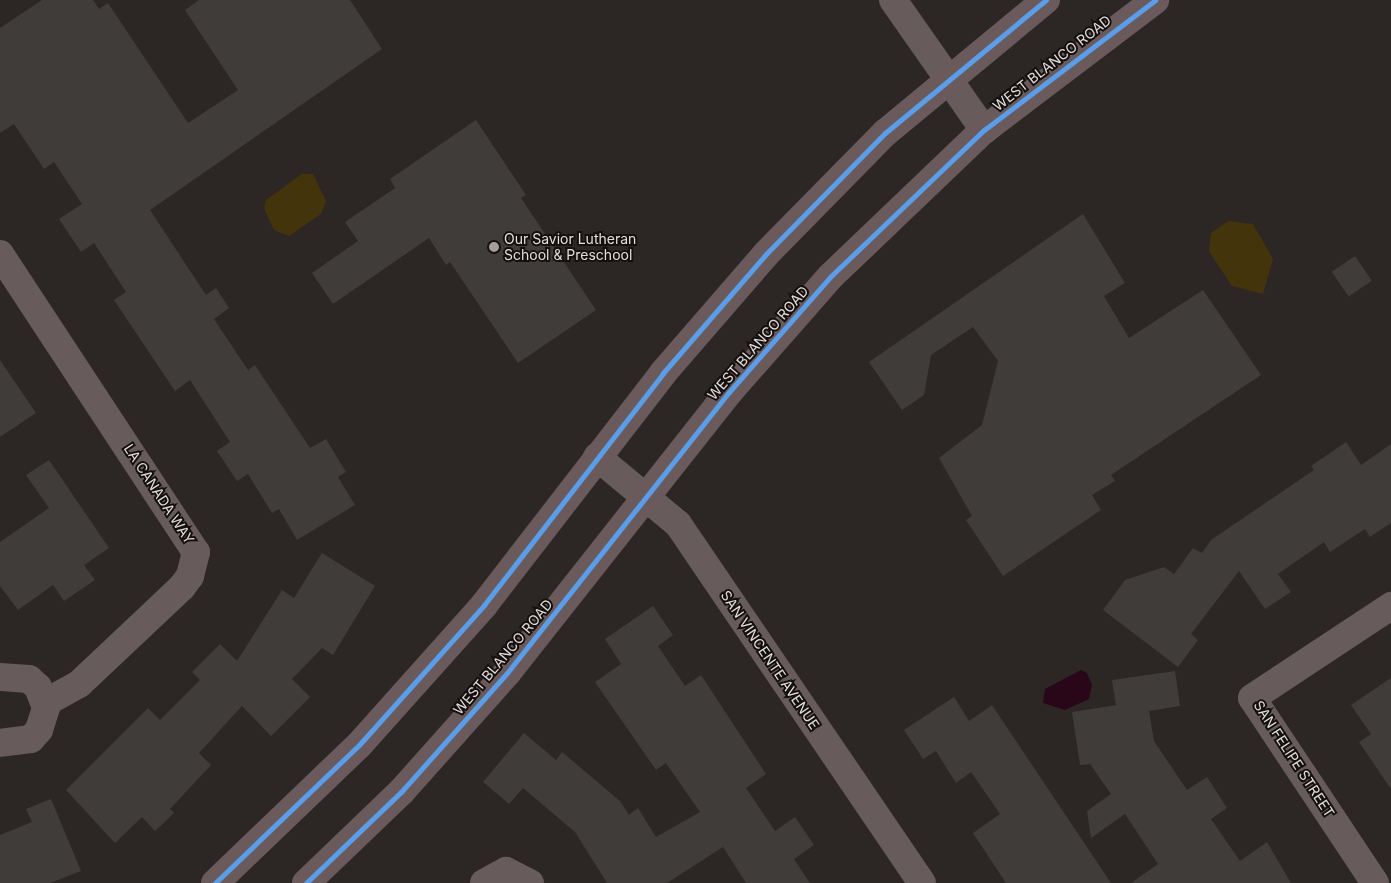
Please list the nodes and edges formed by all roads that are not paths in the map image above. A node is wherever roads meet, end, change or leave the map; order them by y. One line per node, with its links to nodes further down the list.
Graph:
1 (893, 0): 4 (street)
2 (1046, 0): 4 (main road)
3 (1155, 0): 5 (main road, WEST BLANCO ROAD)
4 (946, 79): 5 (street); 7 (main road)
5 (984, 130): 8 (main road, WEST BLANCO ROAD)
6 (1, 257): 11 (street, LA CANADA WAY)
7 (597, 457): 8 (street, SAN VINCENTE AVENUE); 13 (main road)
8 (649, 496): 14 (main road, WEST BLANCO ROAD); 17 (street, SAN VINCENTE AVENUE)
9 (1391, 606): 18 (street, SAN FELIPE STREET)
10 (0, 677): 11 (street)
11 (45, 704): 12 (street)
12 (0, 743)
13 (215, 883)
14 (306, 883)
15 (484, 883): 16 (street)
16 (530, 883)
17 (922, 883)
18 (1375, 883)

